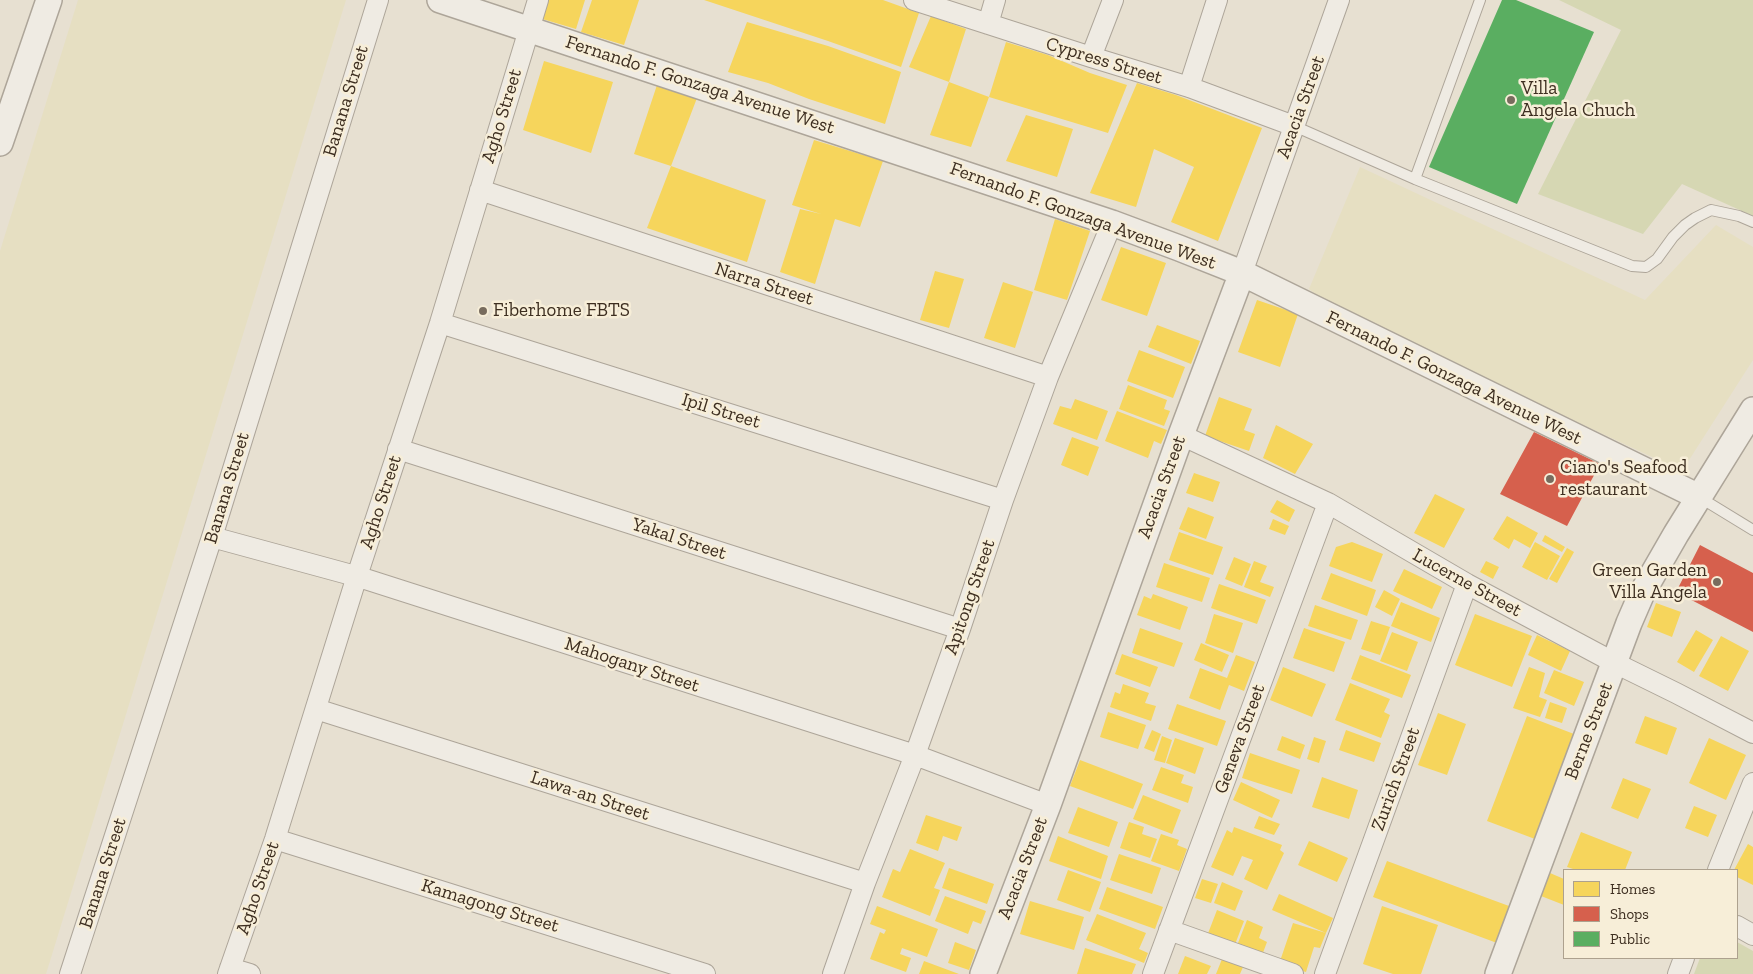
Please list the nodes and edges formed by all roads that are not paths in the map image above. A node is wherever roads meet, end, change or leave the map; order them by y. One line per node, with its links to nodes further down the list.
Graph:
1 (49, 0): 16 (street)
2 (378, 0): 31 (street, Banana Street)
3 (440, 0): 12 (street, Fernando F. Gonzaga Avenue West)
4 (538, 0): 12 (street, Agho Street)
5 (914, 0): 11 (street, Cypress Street)
6 (995, 0): 11 (street)
7 (1113, 0): 13 (street)
8 (1217, 0): 14 (street)
9 (1339, 0): 15 (street, Acacia Street)
10 (1480, 0): 17 (lane)
11 (988, 24): 13 (street, Cypress Street)
12 (529, 28): 18 (street, Agho Street); 20 (street, Fernando F. Gonzaga Avenue West)
13 (1090, 57): 14 (street, Cypress Street)
14 (1189, 86): 15 (street, Cypress Street)
15 (1294, 126): 17 (lane); 21 (street, Acacia Street)
16 (1, 136)
17 (1415, 179): 19 (lane)
18 (480, 190): 22 (street, Agho Street); 23 (street, Narra Street)
19 (1753, 222)
20 (1112, 223): 21 (street, Fernando F. Gonzaga Avenue West); 23 (street, Apitong Street)
21 (1242, 273): 25 (street, Acacia Street); 27 (street, Fernando F. Gonzaga Avenue West)
22 (440, 323): 26 (street, Agho Street); 28 (street, Ipil Street)
23 (1048, 377): 28 (street, Apitong Street)
24 (1753, 410): 27 (street, Berne Street)
25 (1181, 435): 29 (street, Lucerne Street); 40 (street, Acacia Street)
26 (398, 449): 32 (street, Agho Street); 34 (street, Yakal Street)
27 (1699, 498): 30 (lane); 35 (street, Berne Street)
28 (1003, 500): 34 (street, Apitong Street)
29 (1328, 503): 33 (street, Lucerne Street); 45 (street, Geneva Street)
30 (1753, 530)
31 (212, 537): 32 (street, Mahogany Street); 49 (street, Banana Street)
32 (357, 576): 36 (street, Agho Street); 38 (street, Mahogany Street)
33 (1467, 584): 35 (street, Lucerne Street); 56 (street, Zurich Street)
34 (960, 629): 38 (street, Apitong Street)
35 (1614, 663): 37 (street, Lucerne Street); 57 (street, Berne Street)
36 (316, 709): 41 (street, Agho Street); 43 (street, Lawa-an Street)
37 (1753, 733)
38 (915, 755): 40 (street, Mahogany Street); 43 (street, Apitong Street)
39 (1753, 783): 42 (street)
40 (1048, 805): 53 (street, Acacia Street)
41 (275, 838): 48 (street, Agho Street); 51 (street, Kamagong Street)
42 (1718, 869)
43 (865, 883): 52 (street, Apitong Street)
44 (1738, 927): 46 (street)
45 (1169, 930): 54 (street, Geneva Street); 55 (street)
46 (1753, 935)
47 (1684, 959): 58 (street)
48 (229, 971): 50 (street)
49 (70, 974)
50 (250, 974)
51 (705, 974)
52 (833, 974)
53 (983, 974)
54 (1153, 974)
55 (1293, 974)
56 (1325, 974)
57 (1498, 974)
58 (1678, 974)

